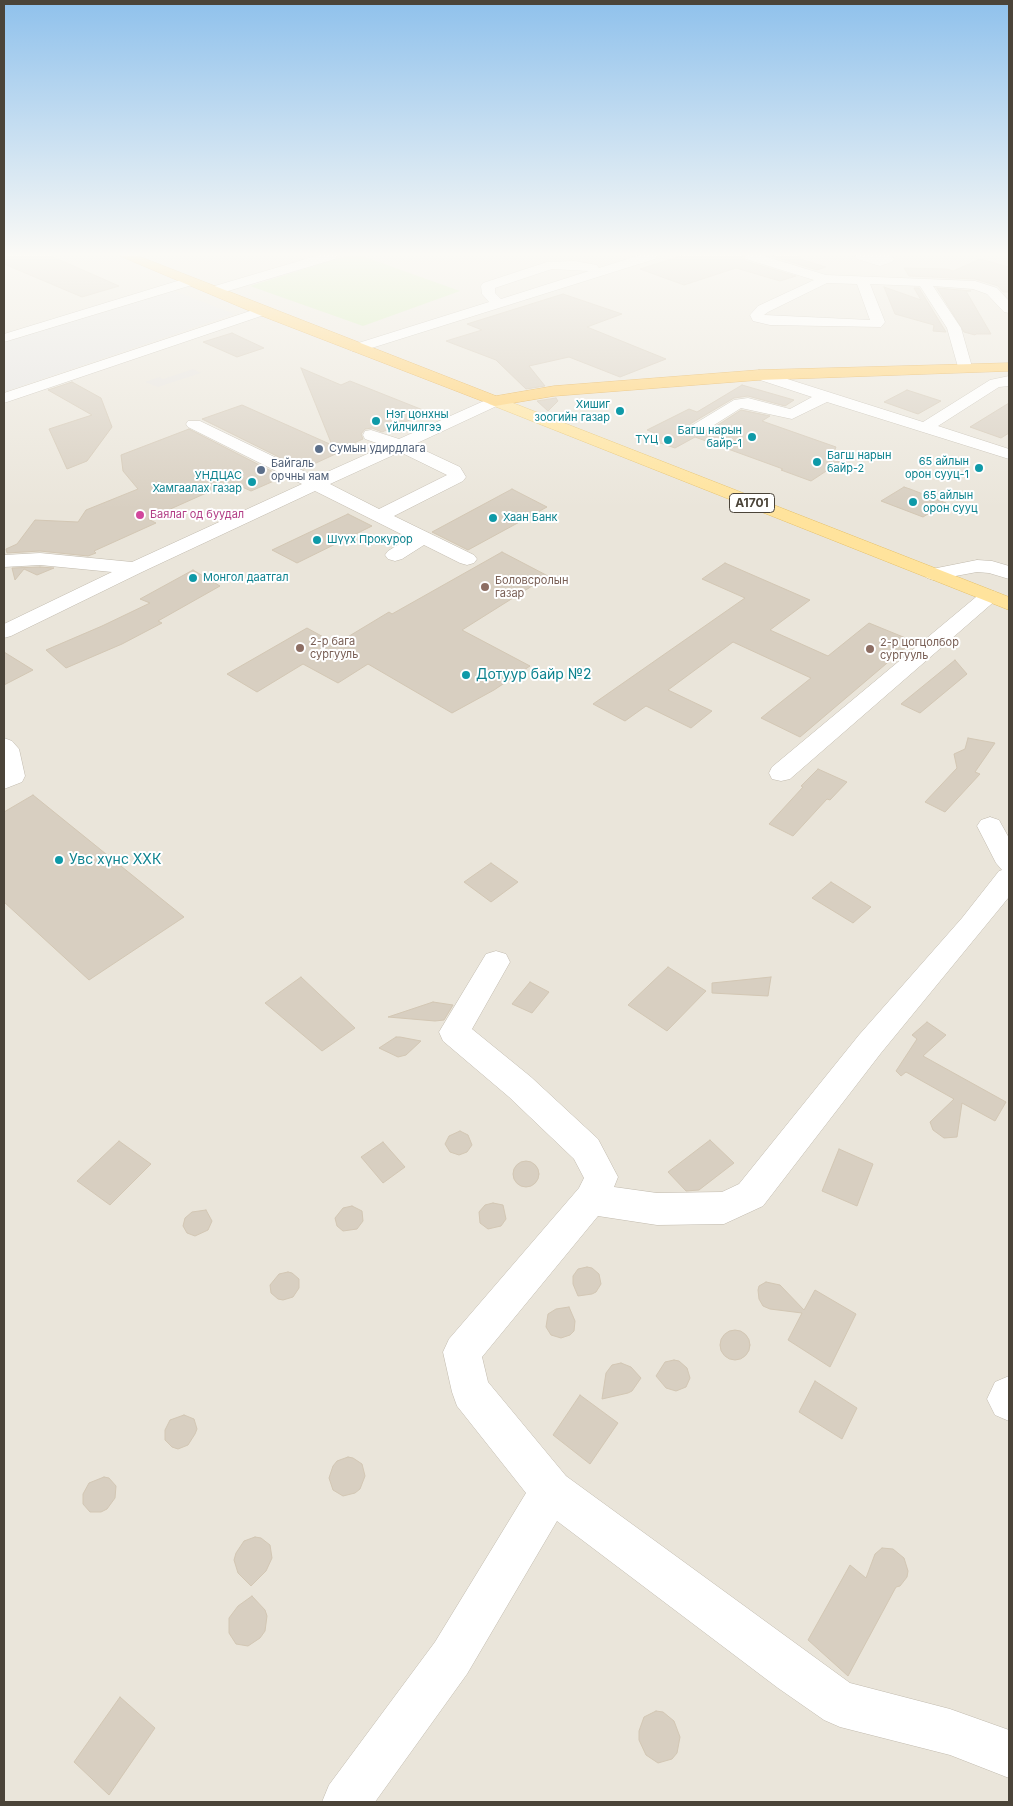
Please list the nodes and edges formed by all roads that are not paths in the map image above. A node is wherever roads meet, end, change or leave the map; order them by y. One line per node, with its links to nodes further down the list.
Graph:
1 (175, 340): 11 (street)
2 (337, 340): 5 (highway)
3 (381, 340): 5 (street)
4 (957, 340): 6 (street)
5 (357, 348): 12 (highway)
6 (965, 367): 7 (highway); 8 (highway)
7 (1009, 367)
8 (759, 375): 10 (street); 12 (highway)
9 (1009, 381): 14 (street)
10 (826, 396): 14 (street); 15 (street)
11 (4, 398)
12 (495, 401): 17 (street); 27 (main road, A1701)
13 (194, 424): 19 (street)
14 (926, 427): 18 (street)
15 (697, 429)
16 (371, 435): 17 (street)
17 (399, 446): 19 (street); 20 (street)
18 (1009, 454)
19 (318, 483): 20 (street); 25 (street)
20 (381, 515): 21 (street)
21 (423, 537): 22 (street); 23 (street)
22 (395, 555)
23 (467, 559)
24 (4, 561): 25 (street)
25 (136, 568): 29 (street)
26 (1009, 573): 27 (street)
27 (934, 574): 28 (main road, A1701)
28 (999, 600): 31 (street)
29 (4, 632)
30 (4, 746): 32 (street)
31 (781, 773)
32 (4, 781)
33 (990, 826): 34 (street)
34 (1009, 862)
35 (1009, 878): 37 (street)
36 (496, 962): 37 (street)
37 (591, 1199): 40 (street)
38 (1009, 1396): 39 (street)
39 (1009, 1401)
40 (551, 1491): 41 (street); 42 (street)
41 (1009, 1754)
42 (346, 1802)

